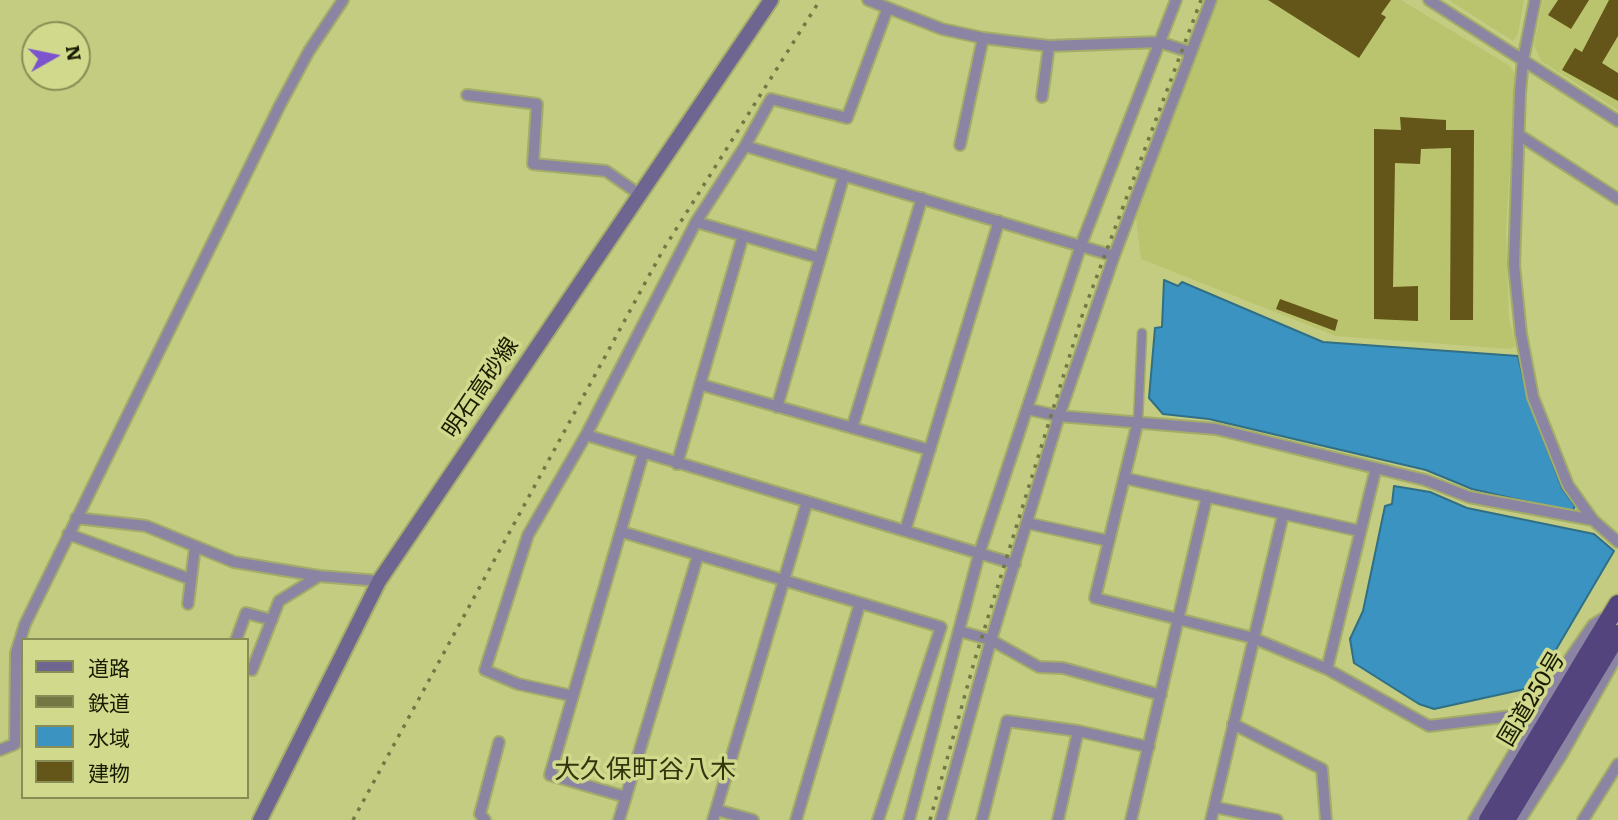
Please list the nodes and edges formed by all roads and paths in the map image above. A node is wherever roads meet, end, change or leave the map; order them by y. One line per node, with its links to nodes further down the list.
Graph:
1 (343, 0): 46 (street)
2 (771, 0): 21 (main road, 明石高砂線)
3 (868, 0): 8 (street)
4 (1176, 0): 10 (street)
5 (1211, 0): 12 (street)
6 (1429, 0): 13 (street)
7 (1535, 0): 13 (street)
8 (887, 10): 9 (street); 19 (street)
9 (984, 37): 11 (street); 18 (street)
10 (1159, 42): 11 (street); 12 (street); 27 (street)
11 (1049, 46): 15 (street)
12 (1190, 52): 28 (street)
13 (1522, 60): 16 (street); 17 (street)
14 (467, 95): 21 (street)
15 (1042, 97)
16 (1618, 121)
17 (1519, 135): 23 (street); 47 (street)
18 (960, 145)
19 (745, 146): 20 (street); 25 (street)
20 (844, 175): 22 (street); 29 (street)
21 (639, 194): 61 (main road, 明石高砂線)
22 (922, 198): 24 (street); 36 (street)
23 (1618, 199)
24 (999, 221): 27 (street); 38 (street)
25 (696, 222): 26 (street); 37 (street)
26 (743, 236): 29 (street); 31 (street)
27 (1081, 245): 28 (street); 33 (street)
28 (1114, 256): 34 (street)
29 (820, 258): 32 (street)
30 (1142, 333): 35 (street)
31 (702, 385): 32 (street); 40 (street)
32 (777, 407): 36 (street)
33 (1027, 409): 34 (street); 56 (street)
34 (1059, 416): 35 (street); 48 (street)
35 (1138, 421): 41 (street); 42 (street)
36 (852, 428): 38 (street)
37 (586, 435): 39 (street); 77 (street)
38 (930, 450): 49 (street)
39 (643, 454): 40 (street); 51 (street)
40 (677, 464): 44 (street)
41 (1376, 468): 47 (street); 50 (street)
42 (1124, 478): 43 (street); 53 (street)
43 (1207, 496): 45 (street); 66 (street)
44 (807, 502): 49 (street); 62 (street)
45 (1283, 515): 50 (street); 71 (street)
46 (76, 518): 52 (street); 55 (street)
47 (1592, 520): 54 (street)
48 (1027, 523): 53 (street); 58 (street)
49 (905, 531): 56 (street)
50 (1360, 531): 74 (street)
51 (622, 532): 57 (street); 77 (street)
52 (68, 534): 60 (street); 83 (street)
53 (1109, 541): 66 (street)
54 (1618, 542)
55 (195, 547): 59 (street); 60 (street)
56 (979, 554): 58 (street); 68 (street)
57 (698, 555): 62 (street); 85 (street)
58 (1015, 564): 72 (street)
59 (319, 576): 61 (street); 67 (street)
60 (190, 579): 64 (street)
61 (379, 580): 88 (main road, 明石高砂線)
62 (783, 580): 63 (street); 87 (street)
63 (860, 603): 92 (street); 93 (street)
64 (188, 604)
65 (1616, 608): 78 (street); 103 (highway, 国道250号)
66 (1178, 619): 71 (street); 76 (street)
67 (272, 620): 70 (street); 75 (street)
68 (959, 631): 72 (street); 94 (street)
69 (1618, 634): 104 (highway, 国道250号)
70 (237, 638)
71 (1253, 638): 74 (street); 79 (street)
72 (991, 640): 76 (street); 95 (street)
73 (1618, 654): 105 (street)
74 (1327, 668): 78 (street)
75 (248, 669)
76 (1161, 695): 82 (street)
77 (573, 696): 85 (street)
78 (1536, 713): 102 (street)
79 (1233, 724): 86 (street); 101 (street)
80 (1078, 731): 82 (street); 96 (street); 97 (street)
81 (499, 742): 89 (street)
82 (1149, 747): 98 (street)
83 (0, 750)
84 (1618, 764): 106 (street)
85 (626, 797): 90 (street)
86 (1214, 807): 99 (street); 100 (street)
87 (715, 815): 91 (street)
88 (260, 820)
89 (485, 820)
90 (620, 820)
91 (753, 820)
92 (796, 820)
93 (877, 820)
94 (909, 820)
95 (941, 820)
96 (982, 820)
97 (1058, 820)
98 (1132, 820)
99 (1211, 820)
100 (1276, 820)
101 (1326, 820)
102 (1474, 820)
103 (1488, 820)
104 (1506, 820)
105 (1520, 820)
106 (1583, 820)

